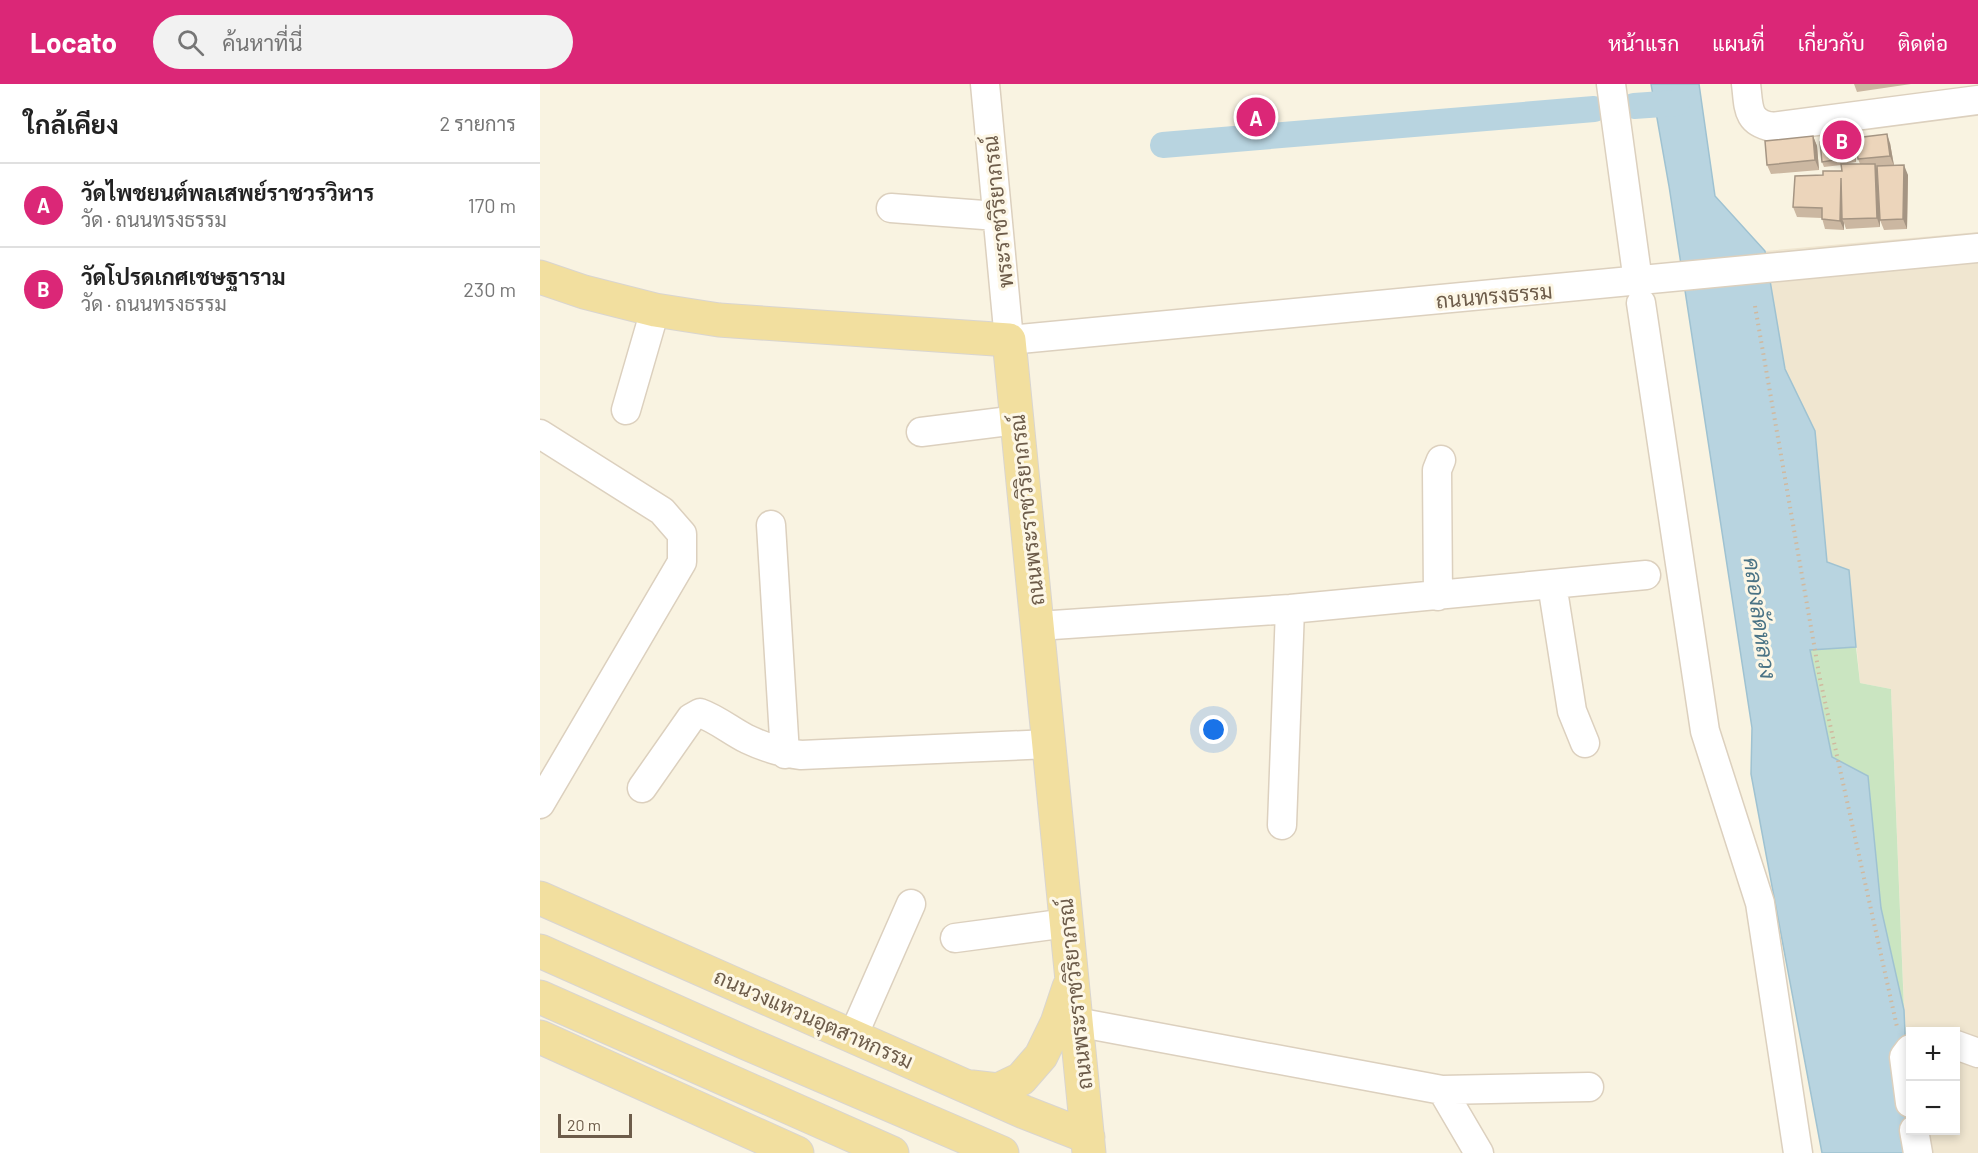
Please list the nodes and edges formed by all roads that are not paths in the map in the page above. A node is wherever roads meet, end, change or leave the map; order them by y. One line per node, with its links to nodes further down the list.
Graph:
1 (985, 84): 6 (street, พระราชวิริยาภรณ์)
2 (1611, 84): 9 (street)
3 (1746, 84): 4 (street)
4 (1978, 102)
5 (891, 208): 6 (street)
6 (998, 216): 11 (street, พระราชวิริยาภรณ์)
7 (1978, 248): 9 (street, ถนนทรงธรรม)
8 (540, 277): 10 (main road)
9 (1641, 284): 11 (street, ถนนทรงธรรม); 53 (street)
10 (655, 310): 11 (main road); 12 (street)
11 (1009, 340): 13 (main road, ถนนพระราชวิริยาภรณ์)
12 (626, 410)
13 (1018, 420): 14 (street); 22 (main road, ถนนพระราชวิริยาภรณ์)
14 (921, 432)
15 (540, 434): 26 (street)
16 (1441, 460): 20 (street)
17 (771, 525): 25 (street)
18 (1646, 576): 19 (street)
19 (1552, 584): 20 (street); 23 (street)
20 (1438, 596): 21 (street)
21 (1290, 609): 22 (street); 29 (street)
22 (1038, 626): 24 (main road, ถนนพระราชวิริยาภรณ์)
23 (1585, 743)
24 (1049, 744): 25 (street); 32 (main road, ถนนพระราชวิริยาภรณ์)
25 (785, 754): 27 (street)
26 (547, 776): 28 (street)
27 (642, 788)
28 (540, 804)
29 (1282, 825)
30 (540, 898): 38 (main road, ถนนวงแหวนอุตสาหกรรม)
31 (911, 904): 38 (street)
32 (1067, 923): 33 (street); 35 (main road, ถนนพระราชวิริยาภรณ์)
33 (956, 938)
34 (540, 951): 50 (main road)
35 (1072, 978): 37 (main road, ถนนพระราชวิริยาภรณ์); 42 (main road)
36 (540, 997): 49 (main road)
37 (1076, 1022): 44 (street); 47 (main road, ถนนพระราชวิริยาภรณ์)
38 (853, 1036): 42 (main road, ถนนวงแหวนอุตสาหกรรม)
39 (540, 1037): 48 (main road)
40 (1960, 1046): 41 (street)
41 (1978, 1053)
42 (972, 1087): 45 (main road, ถนนวงแหวนอุตสาหกรรม)
43 (1589, 1087): 44 (street)
44 (1442, 1090): 52 (street)
45 (1024, 1112): 47 (main road, ถนนวงแหวนอุตสาหกรรม); 51 (main road)
46 (1915, 1135): 54 (street)
47 (1088, 1145)
48 (797, 1153)
49 (892, 1153)
50 (1002, 1153)
51 (1057, 1153)
52 (1479, 1153)
53 (1798, 1153)
54 (1918, 1153)

